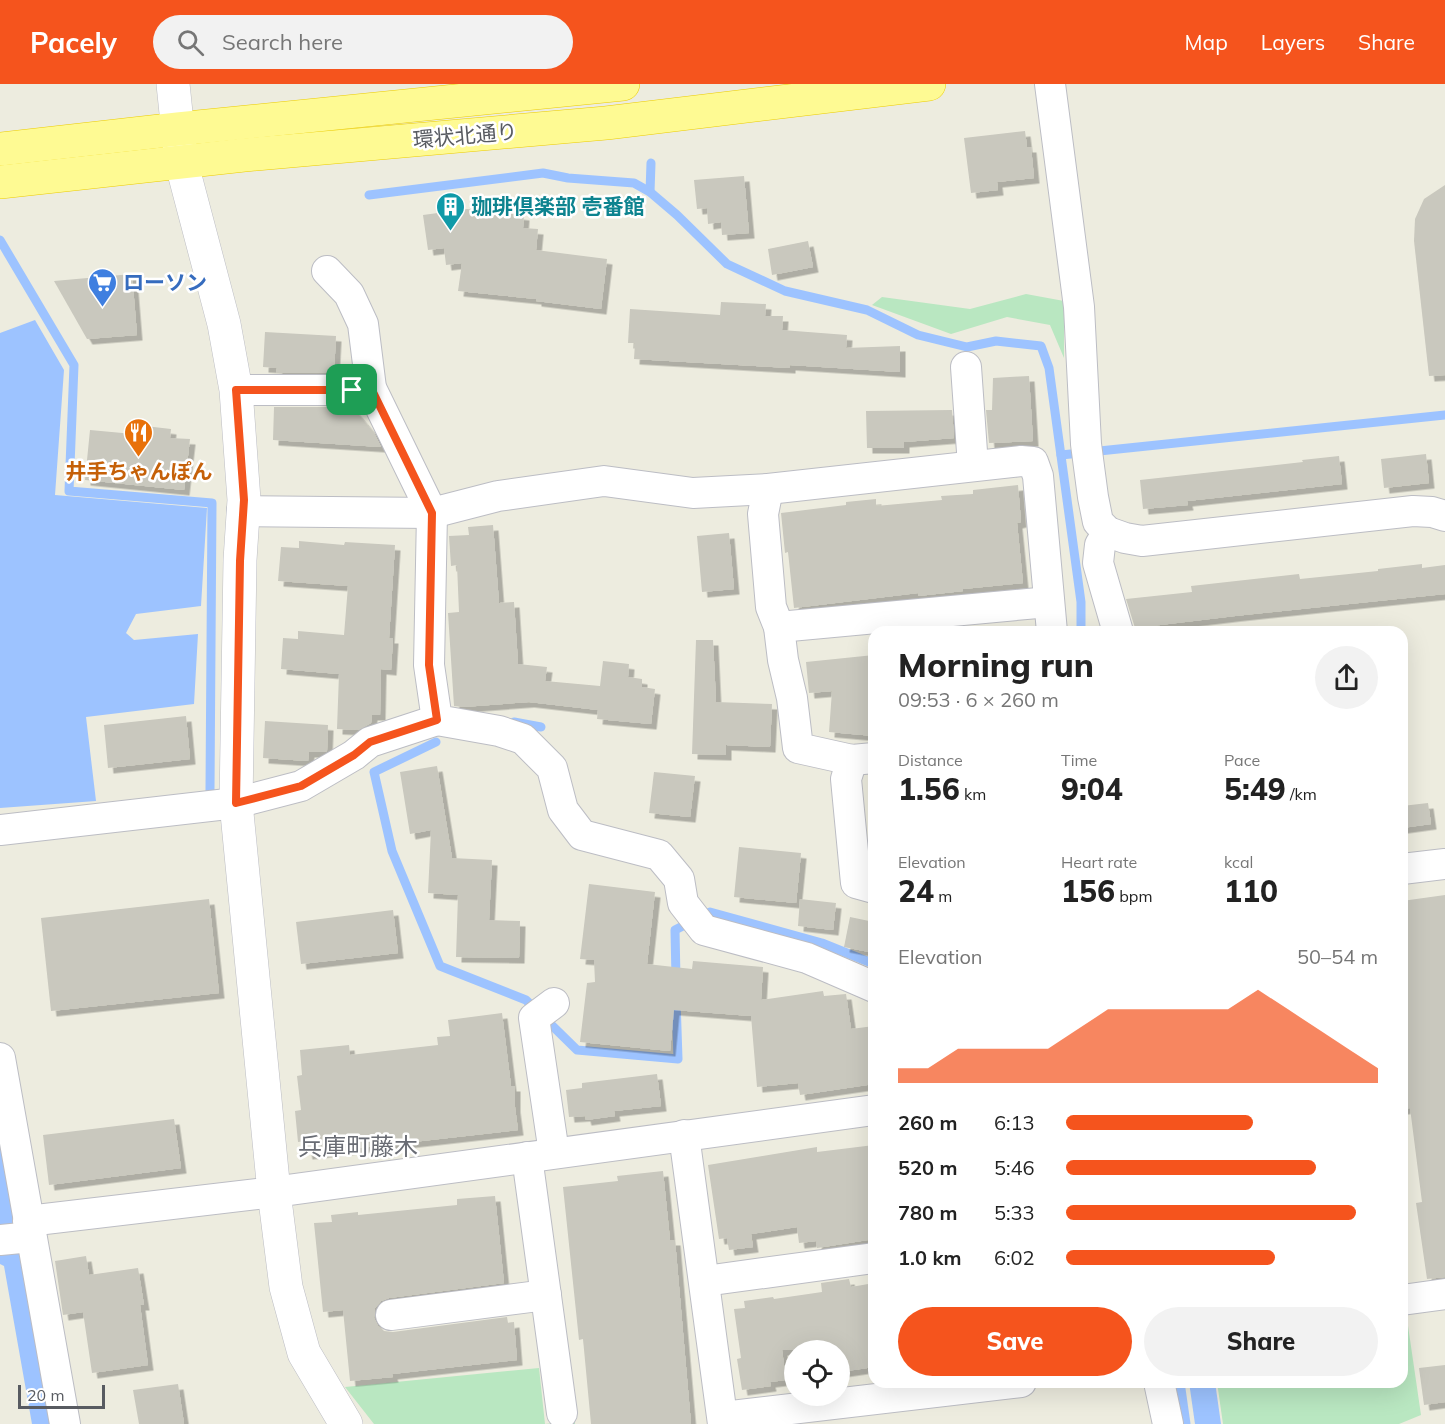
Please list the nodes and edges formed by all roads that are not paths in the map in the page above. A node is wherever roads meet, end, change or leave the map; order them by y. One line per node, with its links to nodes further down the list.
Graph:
1 (173, 84): 5 (street)
2 (622, 84): 5 (highway, 環状北通り)
3 (929, 84): 7 (highway, 環状北通り)
4 (1050, 84): 18 (street)
5 (178, 129): 6 (highway, 環状北通り); 7 (street)
6 (0, 149)
7 (181, 161): 8 (highway, 環状北通り); 12 (street)
8 (0, 182)
9 (327, 271): 11 (street)
10 (966, 367): 13 (street)
11 (371, 388): 12 (street); 16 (street)
12 (236, 390): 15 (street)
13 (973, 466): 14 (street); 19 (street)
14 (768, 489): 16 (street); 22 (street)
15 (242, 511): 16 (street); 25 (street)
16 (432, 513): 23 (street)
17 (1445, 516): 18 (street)
18 (1108, 532): 21 (street)
19 (1049, 602): 20 (street); 22 (street)
20 (1051, 626)
21 (1116, 626)
22 (779, 627): 24 (street)
23 (437, 720): 25 (street); 30 (street)
24 (863, 759): 29 (street)
25 (236, 803): 26 (street); 36 (street)
26 (0, 830)
27 (1445, 864): 28 (street)
28 (1408, 868)
29 (868, 887)
30 (868, 984)
31 (544, 1010): 35 (street)
32 (0, 1058): 37 (street)
33 (868, 1111): 34 (street)
34 (684, 1135): 35 (street); 40 (street)
35 (541, 1155): 36 (street); 42 (street)
36 (274, 1192): 37 (street); 50 (street)
37 (30, 1229): 38 (street); 49 (street)
38 (0, 1240)
39 (868, 1259): 40 (street)
40 (705, 1281): 48 (street)
41 (1445, 1294): 43 (street)
42 (546, 1295): 44 (street); 47 (street)
43 (1408, 1299)
44 (392, 1316)
45 (975, 1388): 48 (street)
46 (1160, 1388): 51 (street)
47 (562, 1413)
48 (723, 1421)
49 (65, 1424)
50 (346, 1424)
51 (1168, 1424)

